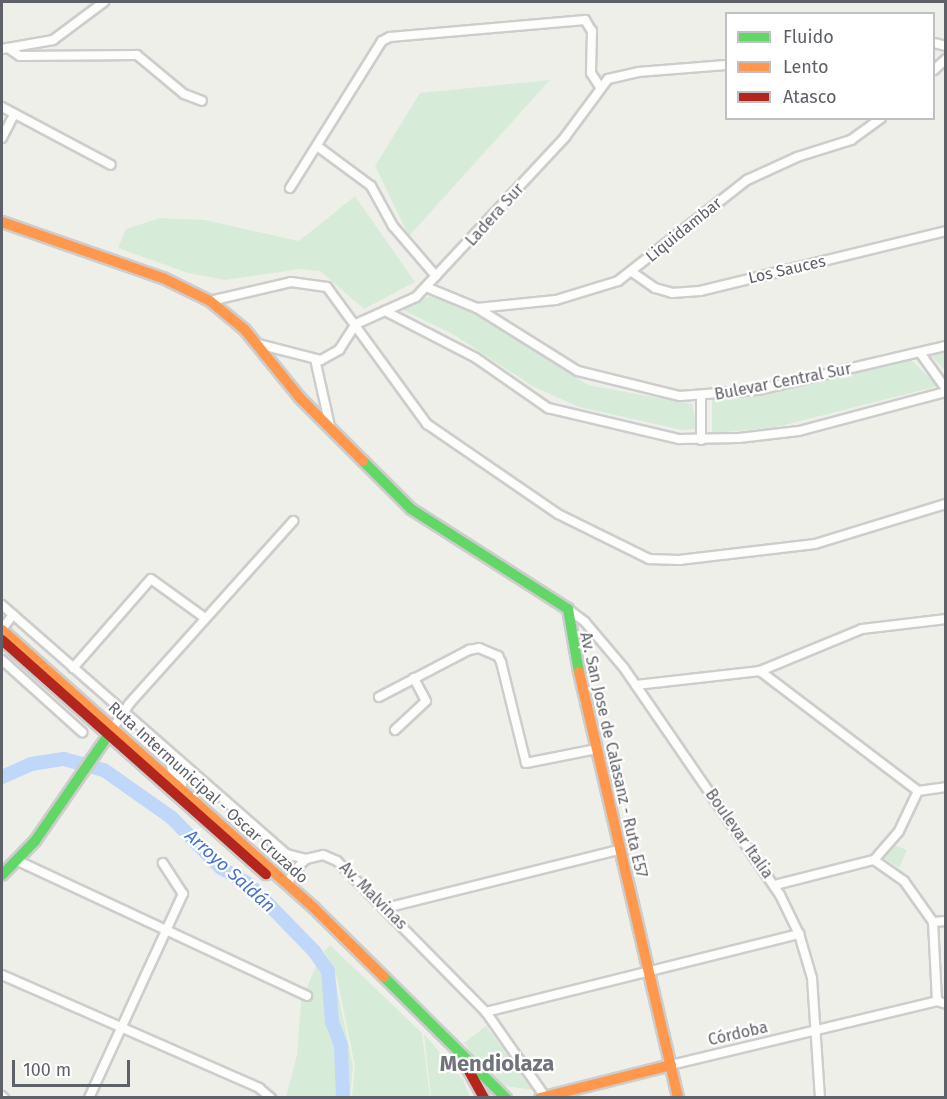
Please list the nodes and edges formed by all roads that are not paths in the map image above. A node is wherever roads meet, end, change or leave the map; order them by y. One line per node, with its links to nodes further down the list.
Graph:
1 (105, 2): 2 (street)
2 (5, 49): 5 (street)
3 (725, 64): 4 (street, Ladera Sur)
4 (600, 87): 10 (street); 16 (street, Ladera Sur)
5 (202, 101)
6 (2, 107): 7 (street)
7 (14, 114): 9 (street); 11 (street)
8 (879, 120): 15 (street, Liquidambar)
9 (2, 138)
10 (317, 146): 12 (street); 16 (street)
11 (111, 165)
12 (290, 188)
13 (2, 222): 18 (street)
14 (945, 231): 15 (street, Los Sauces)
15 (632, 272): 19 (street, Liquidambar)
16 (436, 276): 17 (street, Ladera Sur)
17 (426, 287): 19 (street, Bulevar Central Sur); 20 (street, Ladera Sur)
18 (210, 301): 21 (street); 22 (street)
19 (477, 308): 27 (street, Bulevar Central Sur)
20 (385, 311): 21 (street, Ladera Sur); 29 (street)
21 (356, 324): 25 (street); 30 (street)
22 (258, 344): 25 (street); 28 (street)
23 (945, 346): 24 (street, Bulevar Central Sur)
24 (921, 354): 26 (street); 27 (street, Bulevar Central Sur)
25 (315, 359): 28 (street)
26 (945, 391): 29 (street)
27 (701, 397): 29 (street)
28 (331, 430): 33 (street)
29 (701, 441)
30 (945, 504)
31 (292, 521): 35 (street)
32 (2, 604): 34 (street, Av. Malvinas)
33 (568, 609): 44 (street, Boulevar Italia); 51 (street, Av. San Jose de Calasanz - Ruta E57)
34 (14, 615): 37 (street); 40 (street, Av. Malvinas)
35 (205, 618): 40 (street); 47 (street)
36 (945, 619): 41 (street)
37 (2, 629): 49 (street, Ruta Intermunicipal - Oscar Cruzado)
38 (2, 640): 43 (street, Ruta Intermunicipal - Oscar Cruzado)
39 (2, 660): 45 (street)
40 (73, 668): 47 (street, Av. Malvinas)
41 (760, 671): 44 (street); 54 (street)
42 (414, 678): 46 (street); 48 (street); 51 (street)
43 (52, 684): 45 (street); 49 (street, Ruta Intermunicipal - Oscar Cruzado)
44 (636, 685): 63 (street, Boulevar Italia)
45 (41, 696): 50 (street)
46 (379, 697)
47 (123, 711): 49 (street); 52 (street, Av. Malvinas)
48 (395, 730)
49 (111, 731): 55 (street, Ruta Intermunicipal - Oscar Cruzado); 59 (street); 71 (street, Ruta Intermunicipal - Oscar Cruzado)
50 (82, 732)
51 (597, 749): 56 (street, Av. San Jose de Calasanz - Ruta E57)
52 (168, 751): 55 (street); 57 (street, Av. Malvinas)
53 (945, 787): 54 (street)
54 (918, 790): 58 (street)
55 (230, 831): 62 (street, Ruta Intermunicipal - Oscar Cruzado)
56 (620, 849): 64 (street); 69 (street, Av. San Jose de Calasanz - Ruta E57)
57 (306, 859): 62 (street); 64 (street, Av. Malvinas)
58 (874, 860): 63 (street); 66 (street)
59 (18, 861): 61 (street); 67 (street)
60 (163, 863): 67 (street)
61 (2, 875)
62 (288, 884): 71 (street, Ruta Intermunicipal - Oscar Cruzado)
63 (775, 885): 68 (street, Boulevar Italia)
64 (386, 908): 74 (street, Av. Malvinas)
65 (945, 921): 66 (street)
66 (933, 922): 73 (street)
67 (166, 928): 72 (street); 75 (street)
68 (799, 934): 69 (street); 76 (street, Boulevar Italia)
69 (648, 972): 74 (street); 78 (street, Av. San Jose de Calasanz - Ruta E57)
70 (2, 975): 75 (street)
71 (391, 982): 77 (street, Ruta Intermunicipal - Oscar Cruzado)
72 (307, 996)
73 (941, 1002): 76 (street, Córdoba)
74 (486, 1012): 80 (street, Av. Malvinas)
75 (122, 1027): 79 (street); 81 (street)
76 (817, 1031): 78 (street, Córdoba); 85 (street, Boulevar Italia)
77 (454, 1046): 82 (street, Ruta Intermunicipal - Oscar Cruzado); 83 (street, Ruta Intermunicipal - Oscar Cruzado)
78 (671, 1065): 80 (street, Córdoba); 84 (street, Av. San Jose de Calasanz - Ruta E57)
79 (267, 1096)
80 (544, 1097)
81 (89, 1098)
82 (484, 1098)
83 (506, 1098)
84 (678, 1098)
85 (820, 1098)

